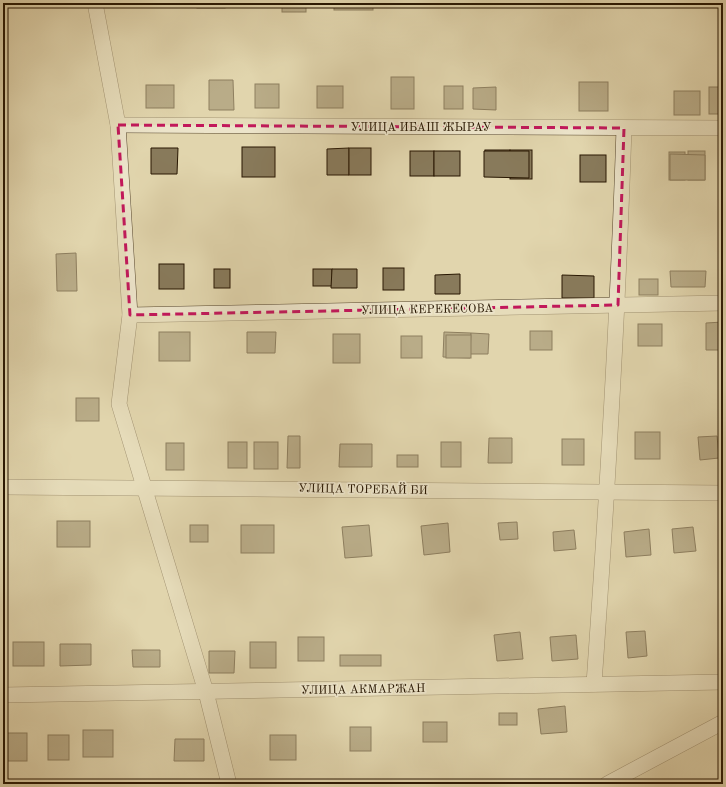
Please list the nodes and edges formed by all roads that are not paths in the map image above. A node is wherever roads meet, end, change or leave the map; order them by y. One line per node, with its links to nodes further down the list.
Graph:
1 (95, 3): 2 (street)
2 (118, 125): 3 (street, УЛИЦА ИБАШ ЖЫРАУ); 7 (street)
3 (624, 128): 4 (street, УЛИЦА ИБАШ ЖЫРАУ); 6 (street)
4 (723, 128)
5 (723, 303): 6 (street, УЛИЦА КЕРЕКЕСОВА)
6 (618, 305): 7 (street, УЛИЦА КЕРЕКЕСОВА); 10 (street)
7 (130, 315): 9 (street)
8 (3, 487): 9 (street, УЛИЦА ТОРЕБАЙ БИ)
9 (144, 488): 10 (street, УЛИЦА ТОРЕБАЙ БИ); 14 (street)
10 (608, 492): 11 (street, УЛИЦА ТОРЕБАЙ БИ); 13 (street)
11 (723, 493)
12 (723, 682): 13 (street, УЛИЦА АКМАРЖАН)
13 (594, 684): 14 (street, УЛИЦА АКМАРЖАН)
14 (206, 692): 15 (street, УЛИЦА АКМАРЖАН); 17 (street)
15 (3, 696)
16 (723, 722): 18 (street)
17 (229, 784)
18 (607, 784)

